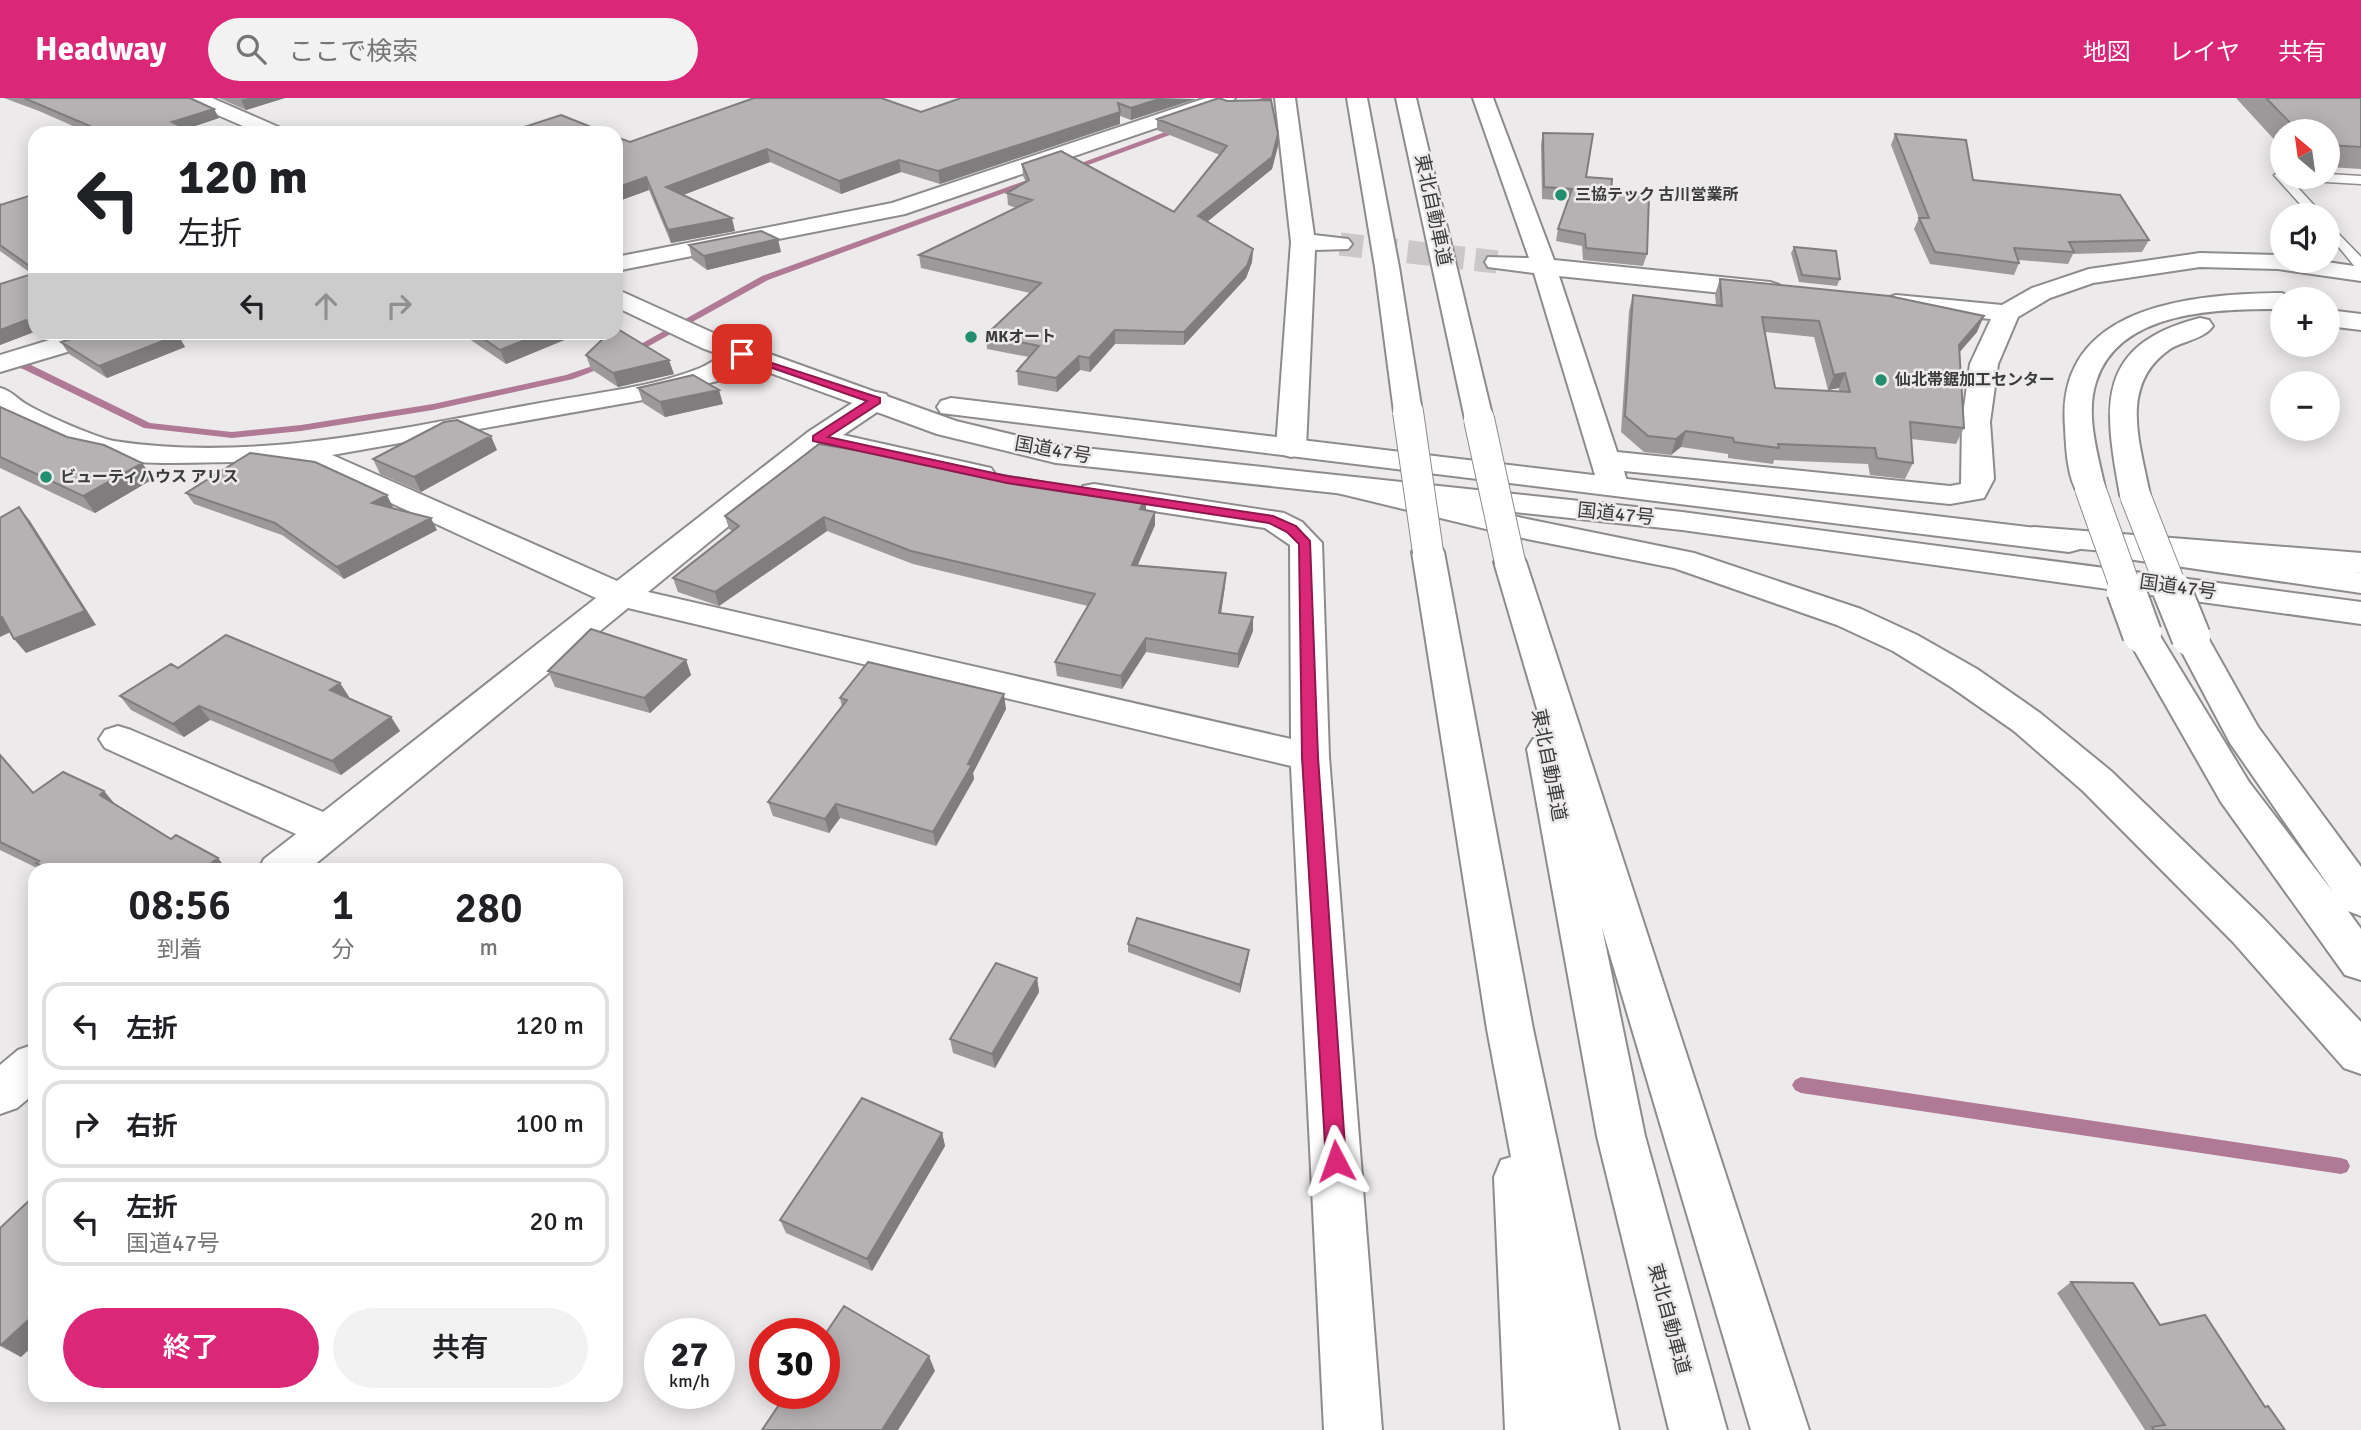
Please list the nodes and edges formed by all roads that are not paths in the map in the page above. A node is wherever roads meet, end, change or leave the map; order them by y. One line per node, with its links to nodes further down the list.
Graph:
1 (195, 98): 7 (main road)
2 (1225, 98): 16 (main road)
3 (1285, 98): 13 (main road)
4 (1357, 98): 52 (main road, bridge)
5 (1406, 98): 41 (main road, 東北自動車道, bridge)
6 (1483, 98): 18 (main road)
7 (260, 126)
8 (2340, 179): 9 (lane)
9 (2361, 180)
10 (2293, 189): 11 (lane)
11 (2306, 203)
12 (2340, 241): 17 (lane)
13 (1303, 242): 14 (main road); 36 (main road)
14 (1340, 244)
15 (1497, 262): 18 (main road)
16 (623, 263)
17 (2361, 265)
18 (1544, 267): 20 (main road); 38 (main road)
19 (2361, 274): 26 (main road)
20 (1788, 292)
21 (623, 300): 31 (main road, 国道47号)
22 (1869, 301): 26 (main road)
23 (2270, 302): 51 (main road, bridge)
24 (2340, 305): 25 (main road)
25 (2361, 307)
26 (2007, 313): 38 (main road)
27 (2270, 318): 50 (main road, bridge)
28 (2340, 319): 29 (main road)
29 (2361, 322)
30 (79, 340): 32 (main road)
31 (742, 354): 34 (main road, 国道47号); 37 (main road)
32 (11, 361)
33 (0, 396): 37 (main road)
34 (876, 400): 35 (main road); 36 (main road, 国道47号); 39 (main road, 国道47号)
35 (818, 438): 44 (main road); 47 (main road)
36 (1291, 448): 38 (main road, 国道47号)
37 (290, 453): 44 (main road)
38 (1610, 472): 40 (main road, 国道47号)
39 (1340, 485): 45 (main road, 国道47号); 53 (main road)
40 (2034, 537): 42 (main road); 43 (main road, 国道47号)
41 (1510, 562): 59 (main road, 東北自動車道); 60 (main road)
42 (2361, 563)
43 (2361, 583)
44 (621, 596): 47 (main road); 48 (main road)
45 (2361, 613)
46 (118, 739): 48 (main road)
47 (1310, 757): 56 (main road)
48 (327, 831): 49 (main road)
49 (288, 863)
50 (2361, 899)
51 (2361, 962)
52 (1510, 1029): 57 (main road); 58 (main road)
53 (2361, 1054)
54 (28, 1071): 55 (main road)
55 (0, 1093)
56 (1353, 1430)
57 (1534, 1430)
58 (1590, 1430)
59 (1698, 1430)
60 (1780, 1430)

